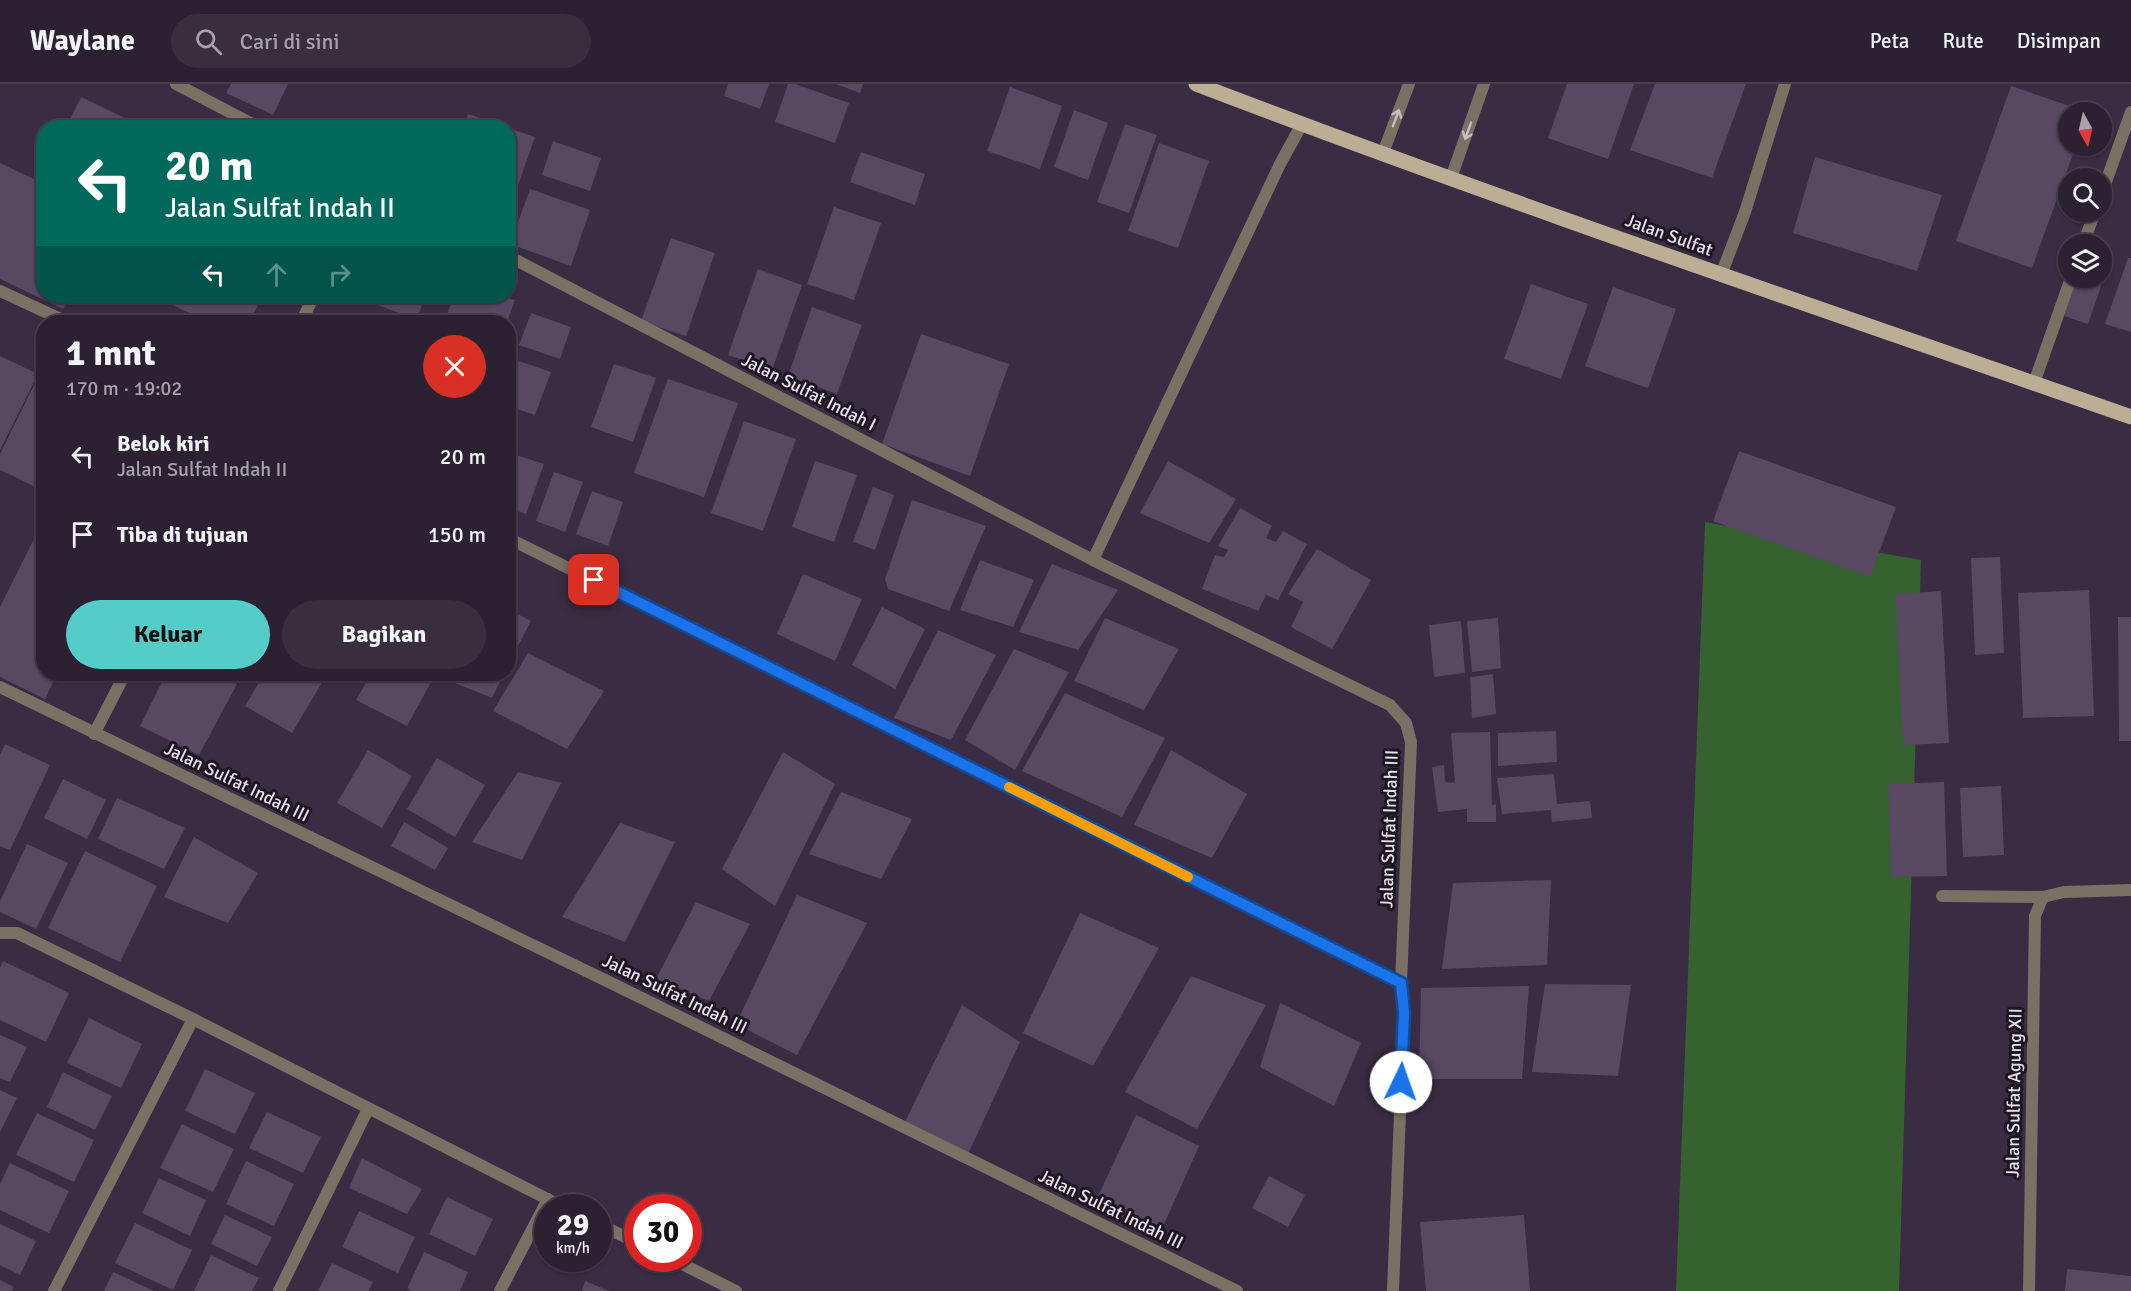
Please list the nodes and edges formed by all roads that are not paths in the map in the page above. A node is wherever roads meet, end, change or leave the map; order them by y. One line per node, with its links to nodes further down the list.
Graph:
1 (176, 84): 7 (street)
2 (1196, 84): 8 (main road, Jalan Sulfat)
3 (1409, 84): 9 (street, one-way to 3)
4 (1484, 84): 11 (street, one-way to 11)
5 (1785, 84): 13 (street)
6 (2131, 112): 10 (street)
7 (245, 120)
8 (1302, 124): 9 (main road, Jalan Sulfat); 20 (street)
9 (1383, 153): 11 (main road, Jalan Sulfat)
10 (2111, 168)
11 (1451, 178): 13 (main road, Jalan Sulfat)
12 (516, 260): 20 (street, Jalan Sulfat Indah I)
13 (1721, 275): 17 (main road, Jalan Sulfat)
14 (2068, 288): 17 (street)
15 (0, 291): 16 (street)
16 (52, 315)
17 (2034, 383): 18 (main road, Jalan Sulfat)
18 (2131, 417)
19 (516, 542): 28 (street)
20 (1093, 560): 28 (street, Jalan Sulfat Indah III)
21 (121, 681): 23 (street)
22 (0, 687): 23 (street, Jalan Sulfat Indah III)
23 (94, 734): 39 (street, Jalan Sulfat Indah III)
24 (2131, 890): 26 (street)
25 (1942, 896): 26 (street)
26 (2043, 897): 41 (street, Jalan Sulfat Agung XII)
27 (0, 933): 29 (street)
28 (1401, 983): 40 (street, Jalan Sulfat Indah III)
29 (193, 1019): 30 (street); 35 (street)
30 (368, 1109): 31 (street); 36 (street)
31 (538, 1194)
32 (534, 1226): 37 (street)
33 (693, 1272): 34 (street)
34 (718, 1287): 38 (street)
35 (54, 1291)
36 (279, 1291)
37 (500, 1291)
38 (736, 1291)
39 (1238, 1291)
40 (1393, 1291)
41 (2029, 1291)

